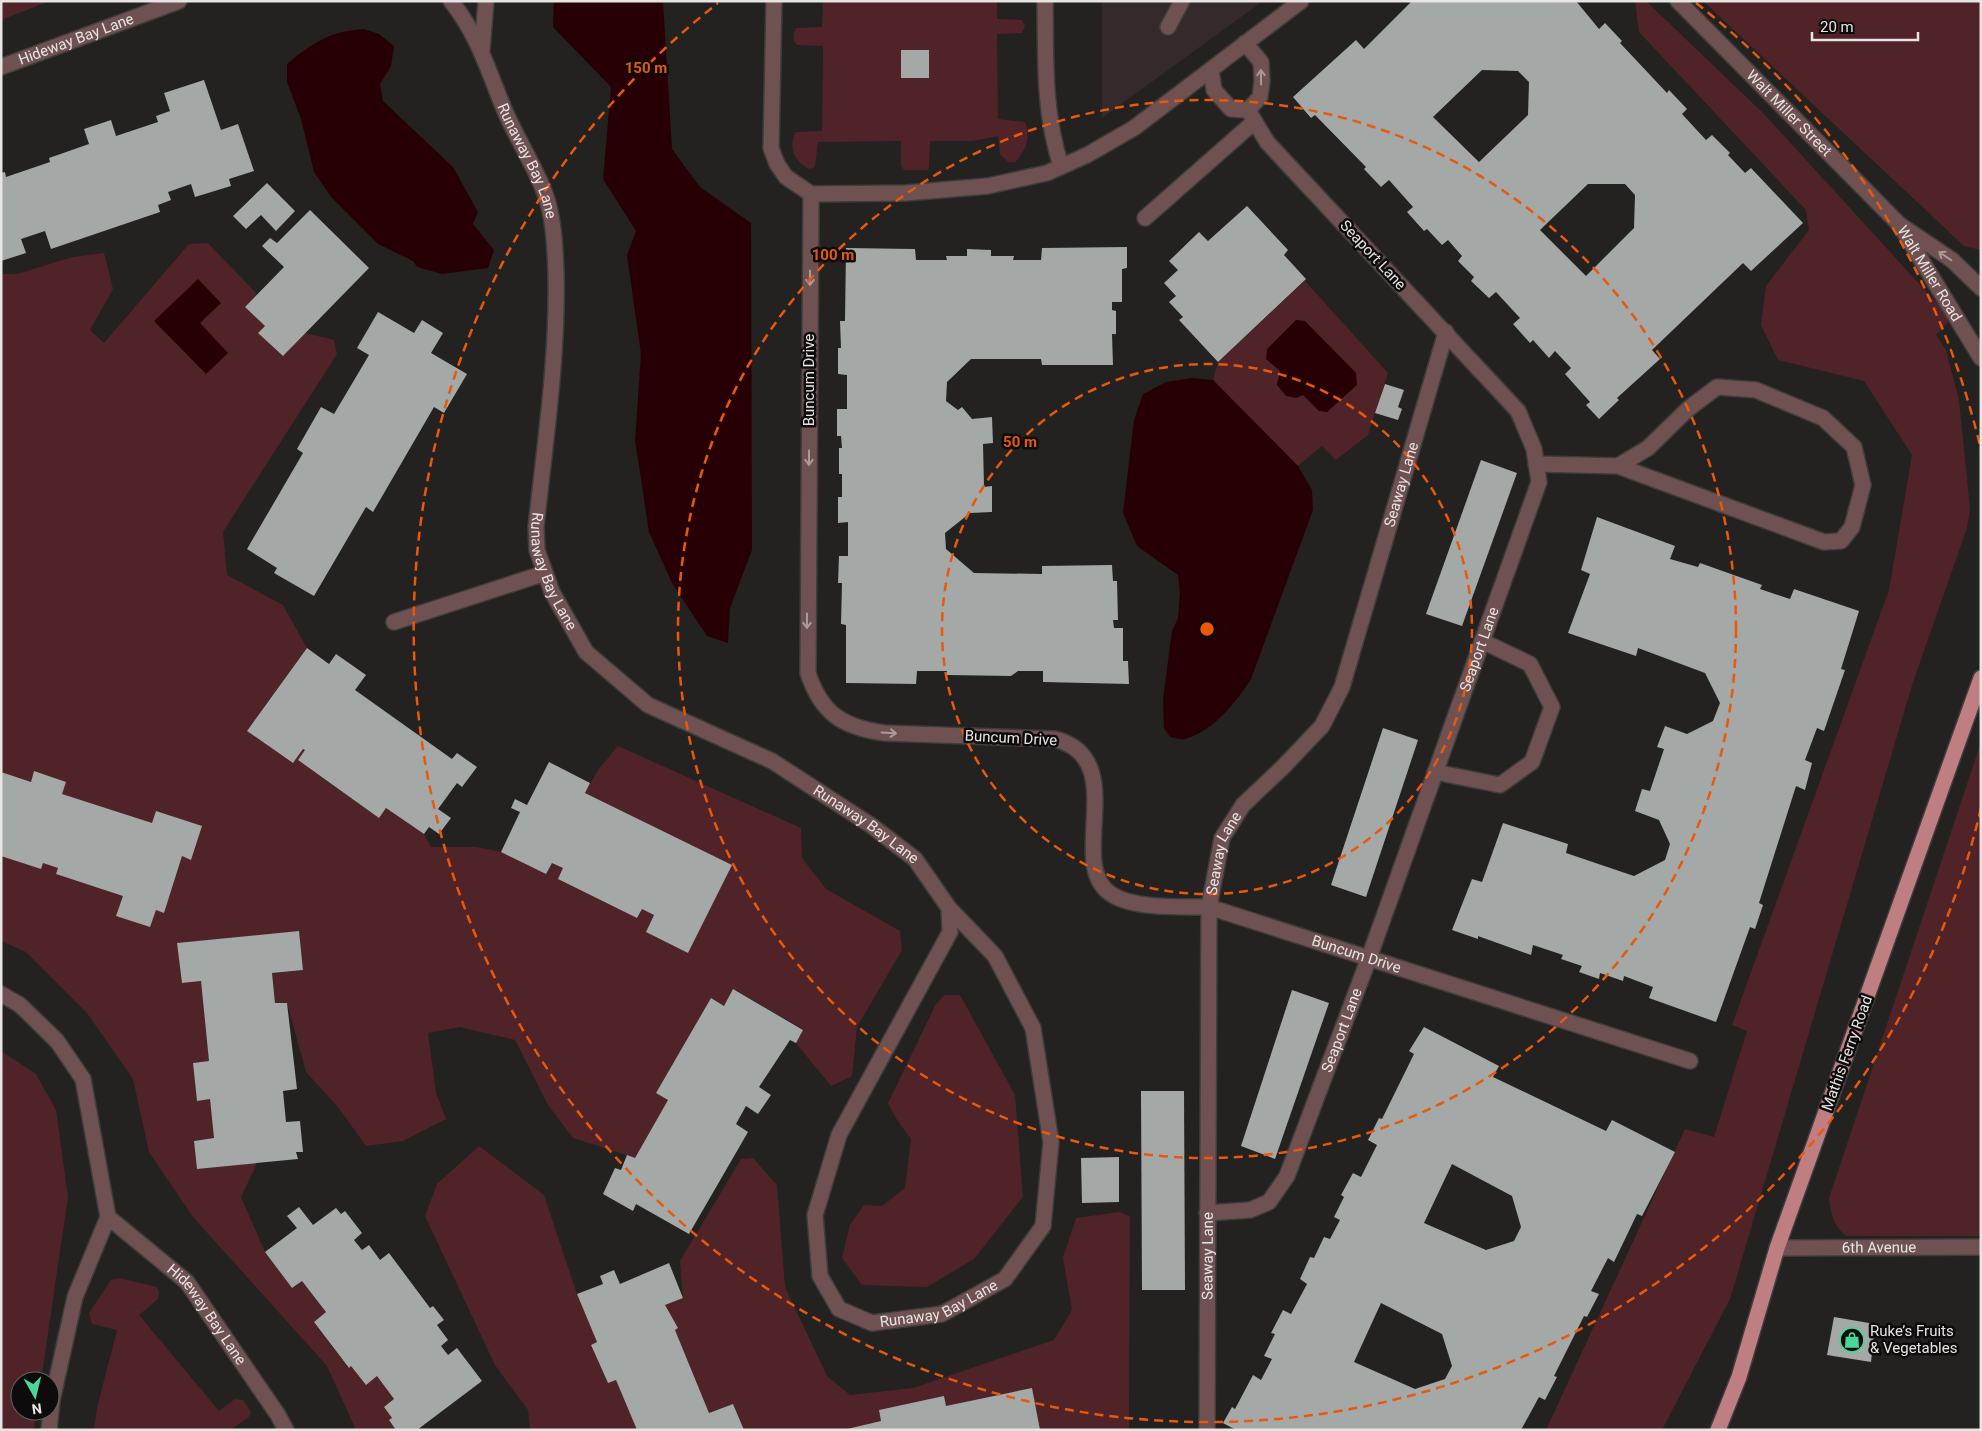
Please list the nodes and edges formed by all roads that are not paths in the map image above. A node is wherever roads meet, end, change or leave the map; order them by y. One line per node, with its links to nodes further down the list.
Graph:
1 (179, 1): 12 (street, Hideway Bay Lane)
2 (451, 1): 11 (street, Runaway Bay Lane)
3 (486, 1): 11 (street, Runaway Bay Lane)
4 (774, 1): 16 (street)
5 (1045, 1): 15 (street)
6 (1182, 1): 9 (street)
7 (1301, 1): 10 (street)
8 (1678, 1): 18 (street, Walt Miller Street)
9 (1168, 28)
10 (1245, 43): 13 (street); 14 (street, one-way to 10)
11 (482, 50): 24 (street, Runaway Bay Lane)
12 (1, 67)
13 (1211, 70): 14 (street); 15 (street)
14 (1251, 116): 17 (street); 20 (street, Seaport Lane)
15 (1061, 166): 16 (street)
16 (811, 194): 30 (street, Buncum Drive, one-way to 30)
17 (1145, 218)
18 (1900, 225): 19 (street, Walt Miller Road, one-way to 18); 21 (street, Walt Miller Road)
19 (1981, 288)
20 (1446, 332): 22 (street, Seaport Lane); 30 (street, Seaway Lane)
21 (1981, 358)
22 (1536, 464): 23 (street); 26 (street, Seaport Lane)
23 (1618, 466): 23 (street)
24 (545, 573): 25 (street); 29 (street, Runaway Bay Lane)
25 (394, 622)
26 (1482, 641): 28 (street, Seaport Lane); 28 (street)
27 (1981, 678): 36 (main road, Mathis Ferry Road)
28 (1435, 772): 31 (street, Seaport Lane)
29 (949, 908): 29 (street, Runaway Bay Lane)
30 (1208, 908): 31 (street, Buncum Drive); 34 (street, Seaway Lane)
31 (1369, 958): 33 (street, Buncum Drive); 34 (street, Seaport Lane)
32 (1, 994): 35 (street)
33 (1690, 1062)
34 (1207, 1213): 40 (street, Seaway Lane)
35 (108, 1217): 38 (street); 39 (street, Hideway Bay Lane)
36 (1777, 1248): 37 (street, 6th Avenue); 41 (main road, Mathis Ferry Road)
37 (1981, 1248)
38 (49, 1430)
39 (286, 1430)
40 (1207, 1430)
41 (1718, 1430)

